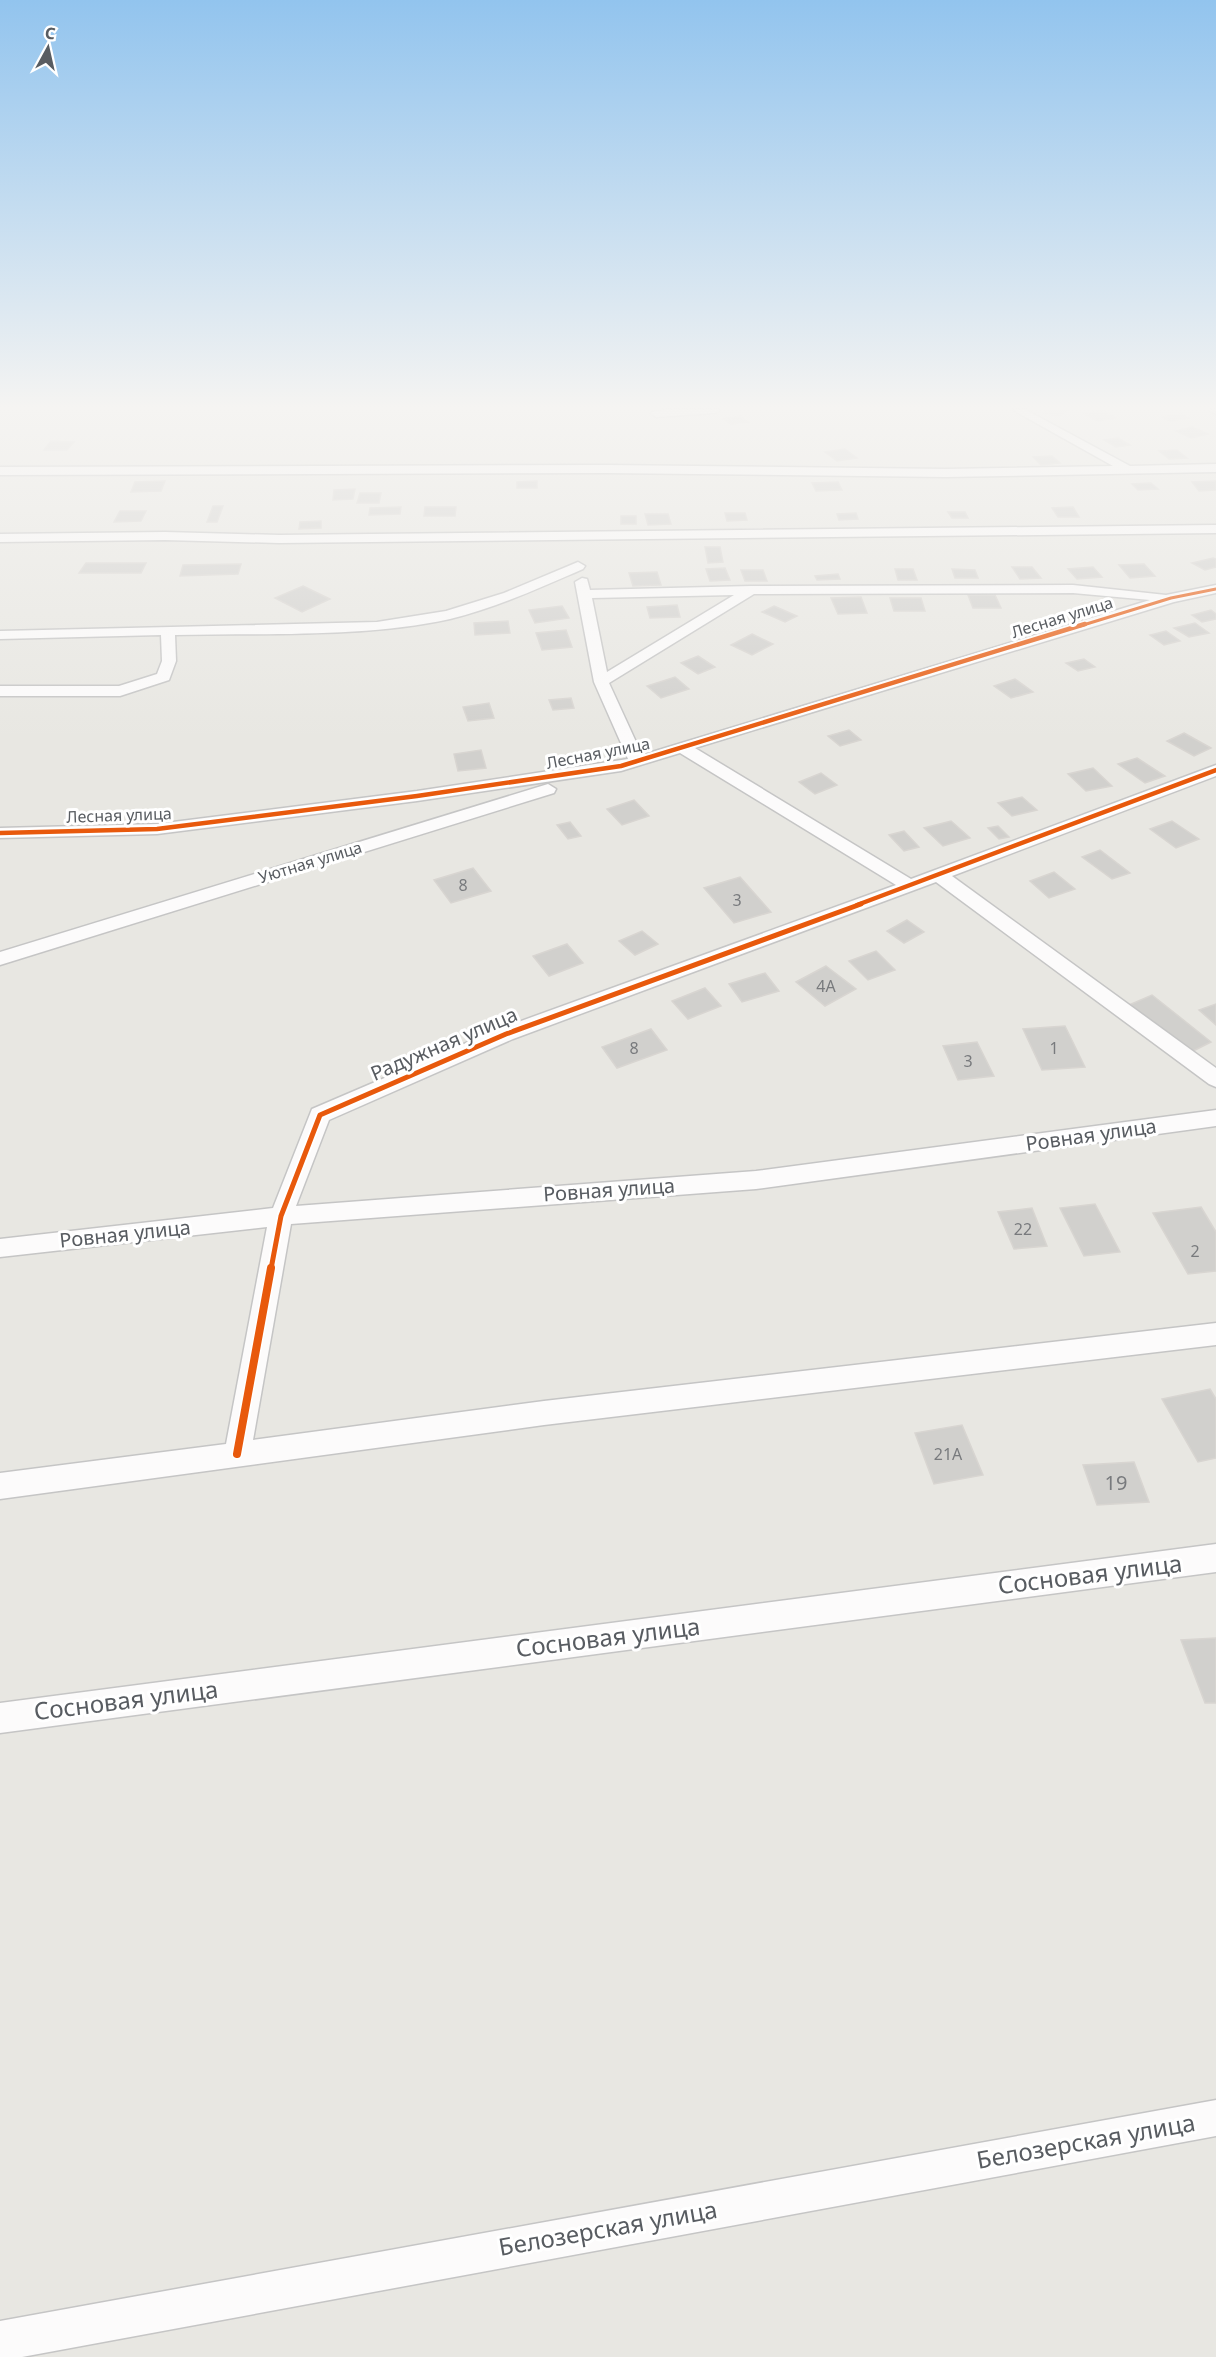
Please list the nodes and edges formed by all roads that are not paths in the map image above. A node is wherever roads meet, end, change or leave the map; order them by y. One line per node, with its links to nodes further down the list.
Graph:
1 (1216, 530): 2 (street)
2 (575, 536): 3 (street); 4 (street)
3 (0, 538)
4 (578, 566): 7 (street); 9 (street)
5 (1216, 589): 8 (street, Лесная улица)
6 (752, 590): 7 (street); 8 (street); 11 (street)
7 (586, 594): 11 (street)
8 (1171, 598): 13 (street, Лесная улица)
9 (168, 632): 10 (street); 12 (street)
10 (0, 635)
11 (601, 682): 14 (street)
12 (0, 691)
13 (683, 748): 14 (street, Лесная улица); 18 (street)
14 (629, 764): 16 (street, Лесная улица); 19 (street, Уютная улица)
15 (1216, 770): 17 (street)
16 (0, 833)
17 (938, 875): 18 (street); 20 (street)
18 (910, 886): 22 (street, Радужная улица)
19 (0, 959)
20 (1216, 1079)
21 (1214, 1121): 22 (street, Ровная улица)
22 (281, 1216): 23 (street, Ровная улица); 25 (street, Радужная улица)
23 (0, 1248)
24 (1216, 1334): 25 (street)
25 (237, 1454): 26 (street)
26 (0, 1486)
27 (1216, 1558): 28 (street, Сосновая улица)
28 (0, 1718)
29 (1216, 2118): 30 (street, Белозерская улица)
30 (0, 2341)

